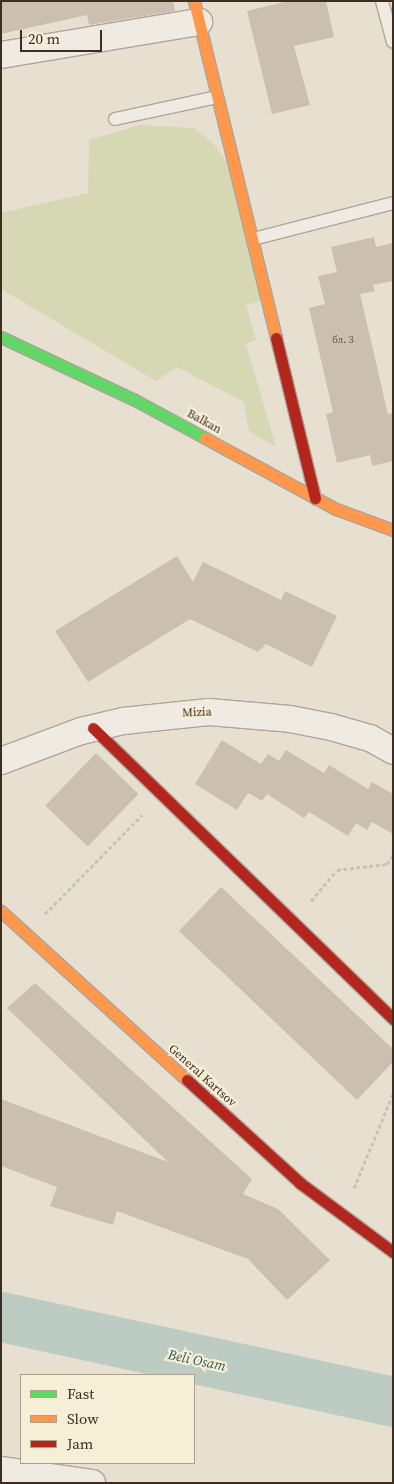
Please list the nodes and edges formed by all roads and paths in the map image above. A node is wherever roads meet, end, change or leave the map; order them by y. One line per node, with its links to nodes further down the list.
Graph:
1 (382, 1): 3 (lane)
2 (196, 12): 4 (street); 5 (street)
3 (393, 42)
4 (1, 55)
5 (217, 97): 6 (lane); 8 (street)
6 (115, 119)
7 (393, 203): 8 (lane)
8 (253, 239): 10 (street)
9 (1, 337): 10 (street, Balkan)
10 (315, 498): 11 (street, Balkan)
11 (393, 530)
12 (93, 728): 13 (street, Mizia); 14 (street, Mizia); 15 (street)
13 (393, 751)
14 (1, 761)
15 (161, 794): 18 (street); 19 (path)
16 (393, 855): 18 (path)
17 (1, 911): 19 (street, General Kartsov)
18 (293, 923): 20 (street)
19 (26, 933): 22 (street, General Kartsov)
20 (393, 1019)
21 (393, 1094): 22 (path)
22 (343, 1216): 23 (street, General Kartsov)
23 (393, 1252)
24 (1, 1470): 25 (street)
25 (82, 1482)

